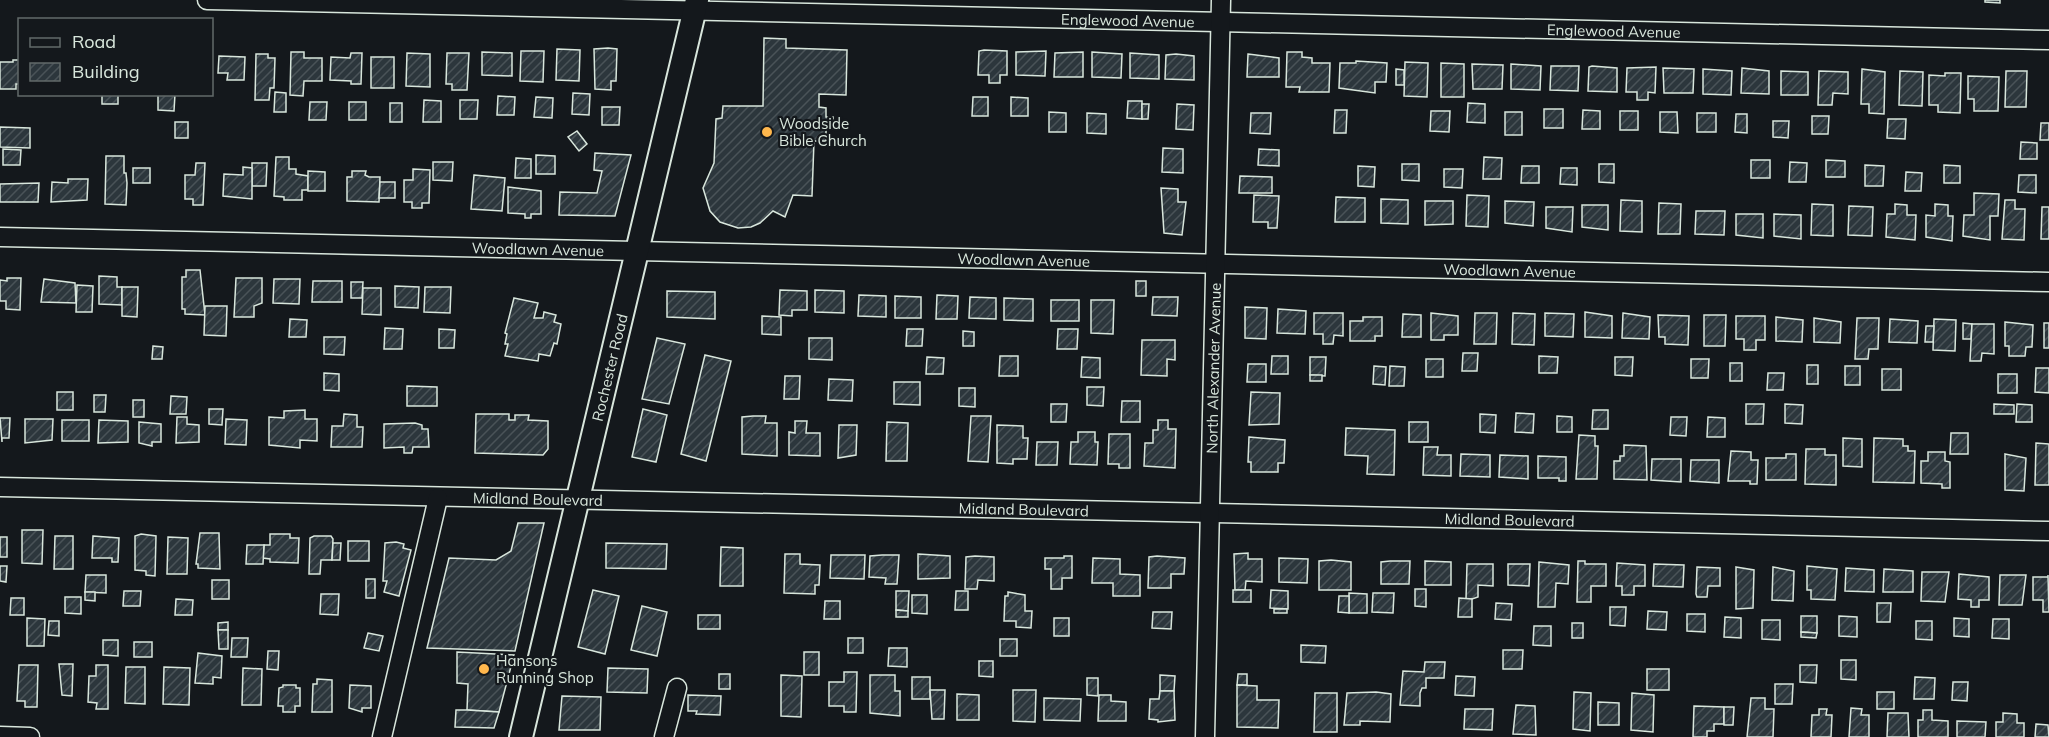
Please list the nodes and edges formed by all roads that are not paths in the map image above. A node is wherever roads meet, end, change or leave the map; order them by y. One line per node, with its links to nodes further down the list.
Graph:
1 (207, 0): 3 (street, Englewood Avenue)
2 (1221, 0): 4 (street, North Alexander Avenue)
3 (696, 5): 4 (street, Englewood Avenue); 7 (main road, Rochester Road)
4 (1220, 22): 5 (street, Englewood Avenue); 8 (street, North Alexander Avenue)
5 (2049, 40)
6 (0, 237): 7 (street, Woodlawn Avenue)
7 (637, 251): 8 (street, Woodlawn Avenue); 12 (main road, Rochester Road)
8 (1215, 264): 9 (street, Woodlawn Avenue); 13 (street, North Alexander Avenue)
9 (2049, 282)
10 (0, 487): 11 (street, Midland Boulevard)
11 (438, 498): 12 (street, Midland Boulevard); 18 (street)
12 (578, 499): 13 (street, Midland Boulevard); 19 (main road, Rochester Road)
13 (1210, 513): 14 (street, Midland Boulevard); 21 (street, North Alexander Avenue)
14 (2049, 531)
15 (677, 687): 20 (street)
16 (0, 736): 17 (street)
17 (30, 737)
18 (382, 737)
19 (521, 737)
20 (664, 737)
21 (1205, 737)

